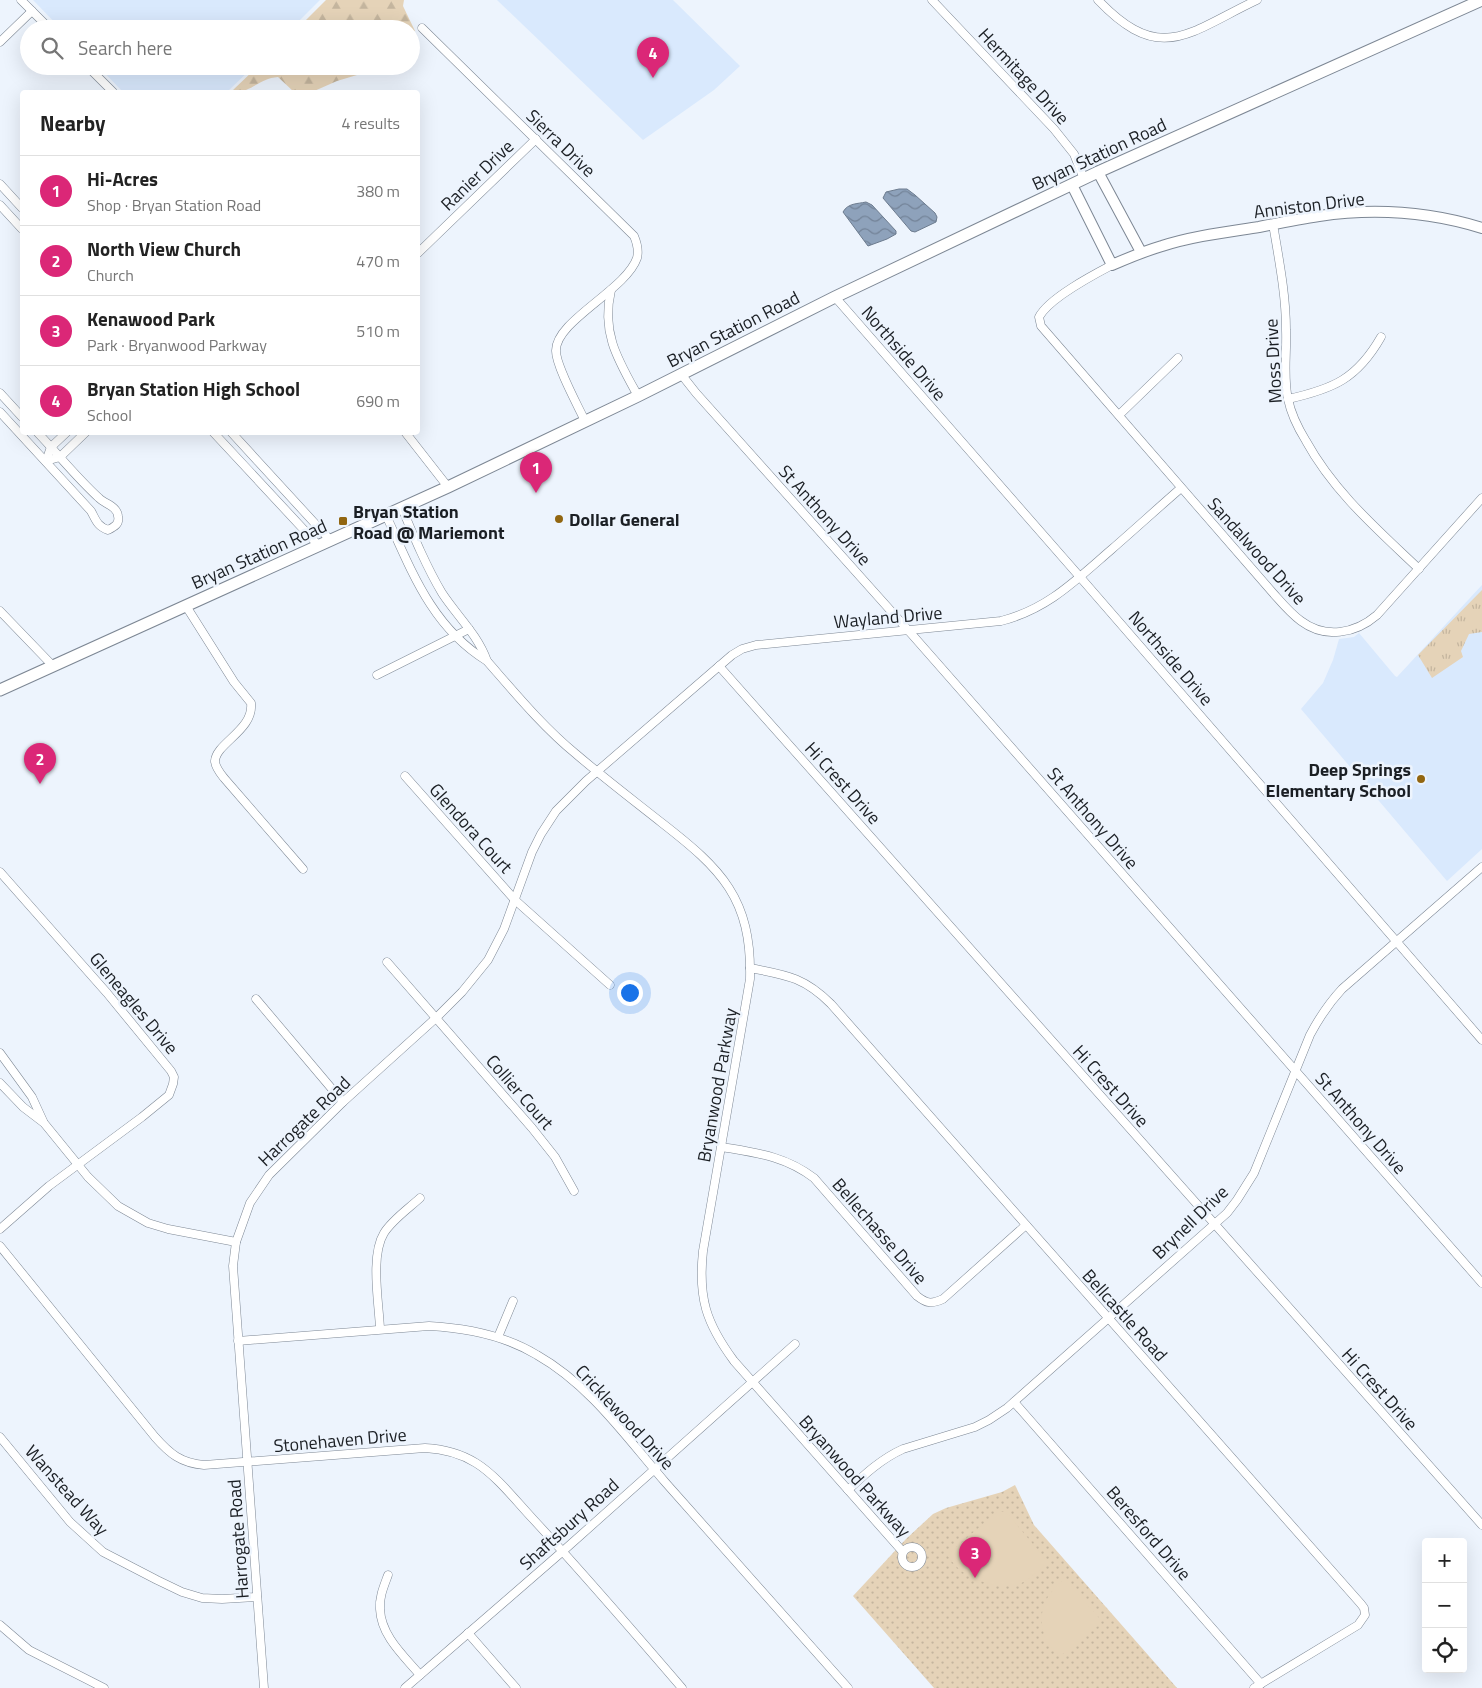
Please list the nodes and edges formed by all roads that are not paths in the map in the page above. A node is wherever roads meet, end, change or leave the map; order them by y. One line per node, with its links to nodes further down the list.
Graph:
1 (21, 0): 7 (street)
2 (1098, 0): 6 (street)
3 (1257, 0): 6 (street)
4 (1482, 0): 16 (main road, Bryan Station Road)
5 (934, 1): 17 (street, Hermitage Drive)
6 (1248, 2)
7 (32, 11): 8 (street); 9 (street)
8 (23, 20)
9 (41, 20)
10 (20, 23): 12 (street)
11 (422, 28): 15 (street, Sierra Drive)
12 (0, 42)
13 (96, 75): 14 (street)
14 (111, 90)
15 (536, 139): 27 (street, Ranier Drive); 30 (street, Sierra Drive)
16 (1098, 172): 17 (main road, Bryan Station Road); 28 (street)
17 (1084, 179): 19 (main road, Bryan Station Road)
18 (0, 184): 21 (street)
19 (1072, 185): 29 (street); 31 (main road, Bryan Station Road)
20 (0, 205): 23 (street)
21 (20, 206)
22 (20, 214): 23 (street)
23 (14, 220): 25 (street)
24 (1273, 224): 26 (street, Anniston Drive); 28 (street, Anniston Drive); 38 (street, Moss Drive)
25 (20, 227)
26 (1482, 228)
27 (420, 251)
28 (1141, 252): 29 (street, Anniston Drive)
29 (1112, 265): 32 (street, Anniston Drive)
30 (611, 289): 37 (street); 42 (street, Sierra Drive)
31 (835, 297): 35 (main road, Bryan Station Road); 62 (street, Northside Drive)
32 (1039, 317): 41 (street, Sandalwood Drive)
33 (1381, 337): 38 (street)
34 (1178, 358): 41 (street)
35 (681, 374): 37 (main road, Bryan Station Road); 66 (street, St Anthony Drive)
36 (0, 393): 40 (street)
37 (638, 396): 42 (main road, Bryan Station Road)
38 (1288, 399): 61 (street, Moss Drive)
39 (0, 412): 43 (street)
40 (20, 415)
41 (1119, 415): 55 (street, Sandalwood Drive)
42 (585, 421): 54 (main road, Bryan Station Road)
43 (20, 433)
44 (22, 435): 53 (street)
45 (40, 435): 51 (street)
46 (64, 435): 51 (street)
47 (83, 435): 52 (street)
48 (216, 435): 60 (street)
49 (234, 435): 59 (street)
50 (407, 435): 54 (street)
51 (51, 448): 52 (street); 53 (street)
52 (60, 457): 53 (street); 53 (street)
53 (46, 461)
54 (448, 487): 57 (main road, Bryan Station Road)
55 (1181, 488): 61 (street, Sandalwood Drive); 62 (street, Wayland Drive)
56 (1482, 498): 61 (street, Sandalwood Drive)
57 (402, 508): 58 (main road, Bryan Station Road); 65 (street, Bryanwood Parkway)
58 (386, 515): 59 (main road, Bryan Station Road); 67 (street, Bryanwood Parkway)
59 (331, 541): 60 (main road, Bryan Station Road)
60 (319, 546): 63 (main road, Bryan Station Road)
61 (1419, 569)
62 (1080, 577): 66 (street, Wayland Drive); 79 (street, Northside Drive)
63 (186, 606): 69 (main road, Bryan Station Road); 76 (street)
64 (0, 611): 69 (street)
65 (469, 629): 67 (street); 68 (street, Bryanwood Parkway)
66 (908, 630): 70 (street, Wayland Drive); 87 (street, St Anthony Drive)
67 (454, 636): 68 (street, Bryanwood Parkway); 71 (street)
68 (487, 661): 73 (street, Bryanwood Parkway)
69 (53, 666): 72 (main road, Bryan Station Road)
70 (719, 666): 73 (street, Wayland Drive); 95 (street, Hi Crest Drive)
71 (377, 675)
72 (0, 690)
73 (597, 772): 78 (street, Harrogate Road); 81 (street, Bryanwood Parkway)
74 (405, 776): 78 (street, Glendora Court)
75 (1482, 867): 79 (street, Brynell Drive)
76 (303, 868)
77 (0, 872): 92 (street, Gleneagles Drive)
78 (515, 900): 82 (street, Glendora Court); 84 (street, Harrogate Road)
79 (1396, 941): 85 (street, Northside Drive); 87 (street, Brynell Drive)
80 (387, 962): 84 (street, Collier Court)
81 (750, 968): 91 (street, Bryanwood Parkway); 96 (street, Bellcastle Road)
82 (610, 985)
83 (256, 1000): 89 (street)
84 (436, 1018): 89 (street, Harrogate Road); 93 (street, Collier Court)
85 (1482, 1040)
86 (0, 1053): 90 (street)
87 (1296, 1071): 95 (street, Brynell Drive); 100 (street, St Anthony Drive)
88 (0, 1083): 90 (street)
89 (343, 1102): 98 (street, Harrogate Road)
90 (44, 1123): 92 (street)
91 (722, 1147): 96 (street, Bellechasse Drive); 107 (street, Bryanwood Parkway)
92 (79, 1165): 97 (street); 98 (street)
93 (574, 1191)
94 (420, 1198): 103 (street)
95 (1214, 1224): 102 (street, Brynell Drive); 113 (street, Hi Crest Drive)
96 (1026, 1225): 102 (street, Bellcastle Road)
97 (0, 1229)
98 (236, 1242): 105 (street, Harrogate Road)
99 (0, 1246): 110 (street, Stonehaven Drive)
100 (1482, 1284)
101 (513, 1301): 104 (street)
102 (1108, 1318): 108 (street, Brynell Drive); 121 (street, Bellcastle Road)
103 (380, 1330): 104 (street, Cricklewood Drive); 105 (street, Cricklewood Drive)
104 (498, 1338): 111 (street, Cricklewood Drive)
105 (238, 1340): 110 (street, Harrogate Road)
106 (795, 1344): 107 (street, Shaftsbury Road)
107 (752, 1382): 111 (street, Shaftsbury Road); 112 (street, Bryanwood Parkway)
108 (1014, 1402): 112 (street, Brynell Drive); 121 (street, Beresford Drive)
109 (0, 1437): 117 (street, Wanstead Way)
110 (247, 1462): 114 (street, Stonehaven Drive); 117 (street, Harrogate Road)
111 (654, 1468): 114 (street, Shaftsbury Road); 127 (street, Cricklewood Drive)
112 (848, 1490): 115 (street, Bryanwood Parkway)
113 (1482, 1526)
114 (562, 1551): 119 (street, Shaftsbury Road); 126 (street, Stonehaven Drive)
115 (903, 1552)
116 (388, 1575): 120 (street)
117 (257, 1597): 123 (street, Harrogate Road)
118 (0, 1625): 122 (street)
119 (468, 1634): 120 (street, Shaftsbury Road); 125 (street)
120 (420, 1675): 124 (street, Shaftsbury Road)
121 (1258, 1686)
122 (104, 1688)
123 (264, 1688)
124 (404, 1688)
125 (516, 1688)
126 (682, 1688)
127 (848, 1688)

